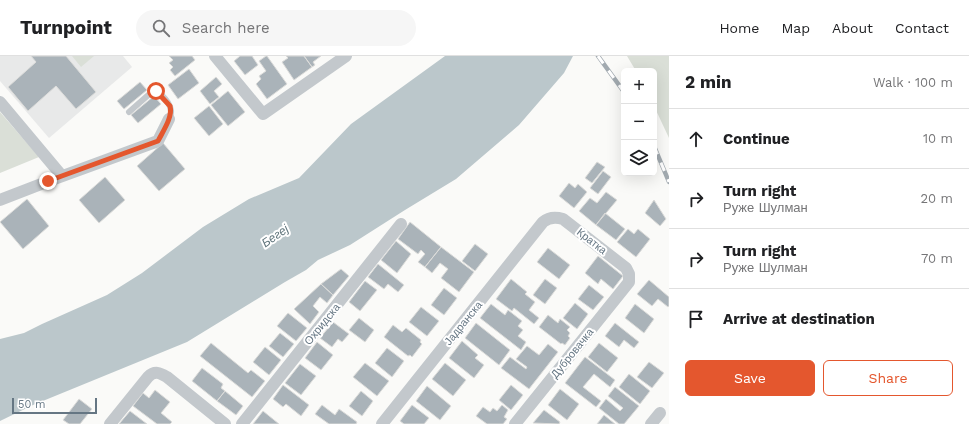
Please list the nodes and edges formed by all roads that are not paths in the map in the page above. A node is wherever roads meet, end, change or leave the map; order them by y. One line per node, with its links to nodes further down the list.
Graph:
1 (215, 56): 2 (street)
2 (346, 56)
3 (0, 102): 6 (street)
4 (128, 112): 5 (lane)
5 (169, 119): 6 (street)
6 (62, 176): 7 (street)
7 (0, 200)
8 (543, 222): 10 (street, Кратка); 15 (street, Јадранска)
9 (401, 224): 14 (street, Охридска)
10 (629, 282): 16 (street, Дубровачка)
11 (660, 413): 17 (street)
12 (110, 424): 13 (street)
13 (225, 424)
14 (242, 424)
15 (382, 424)
16 (515, 424)
17 (651, 424)

